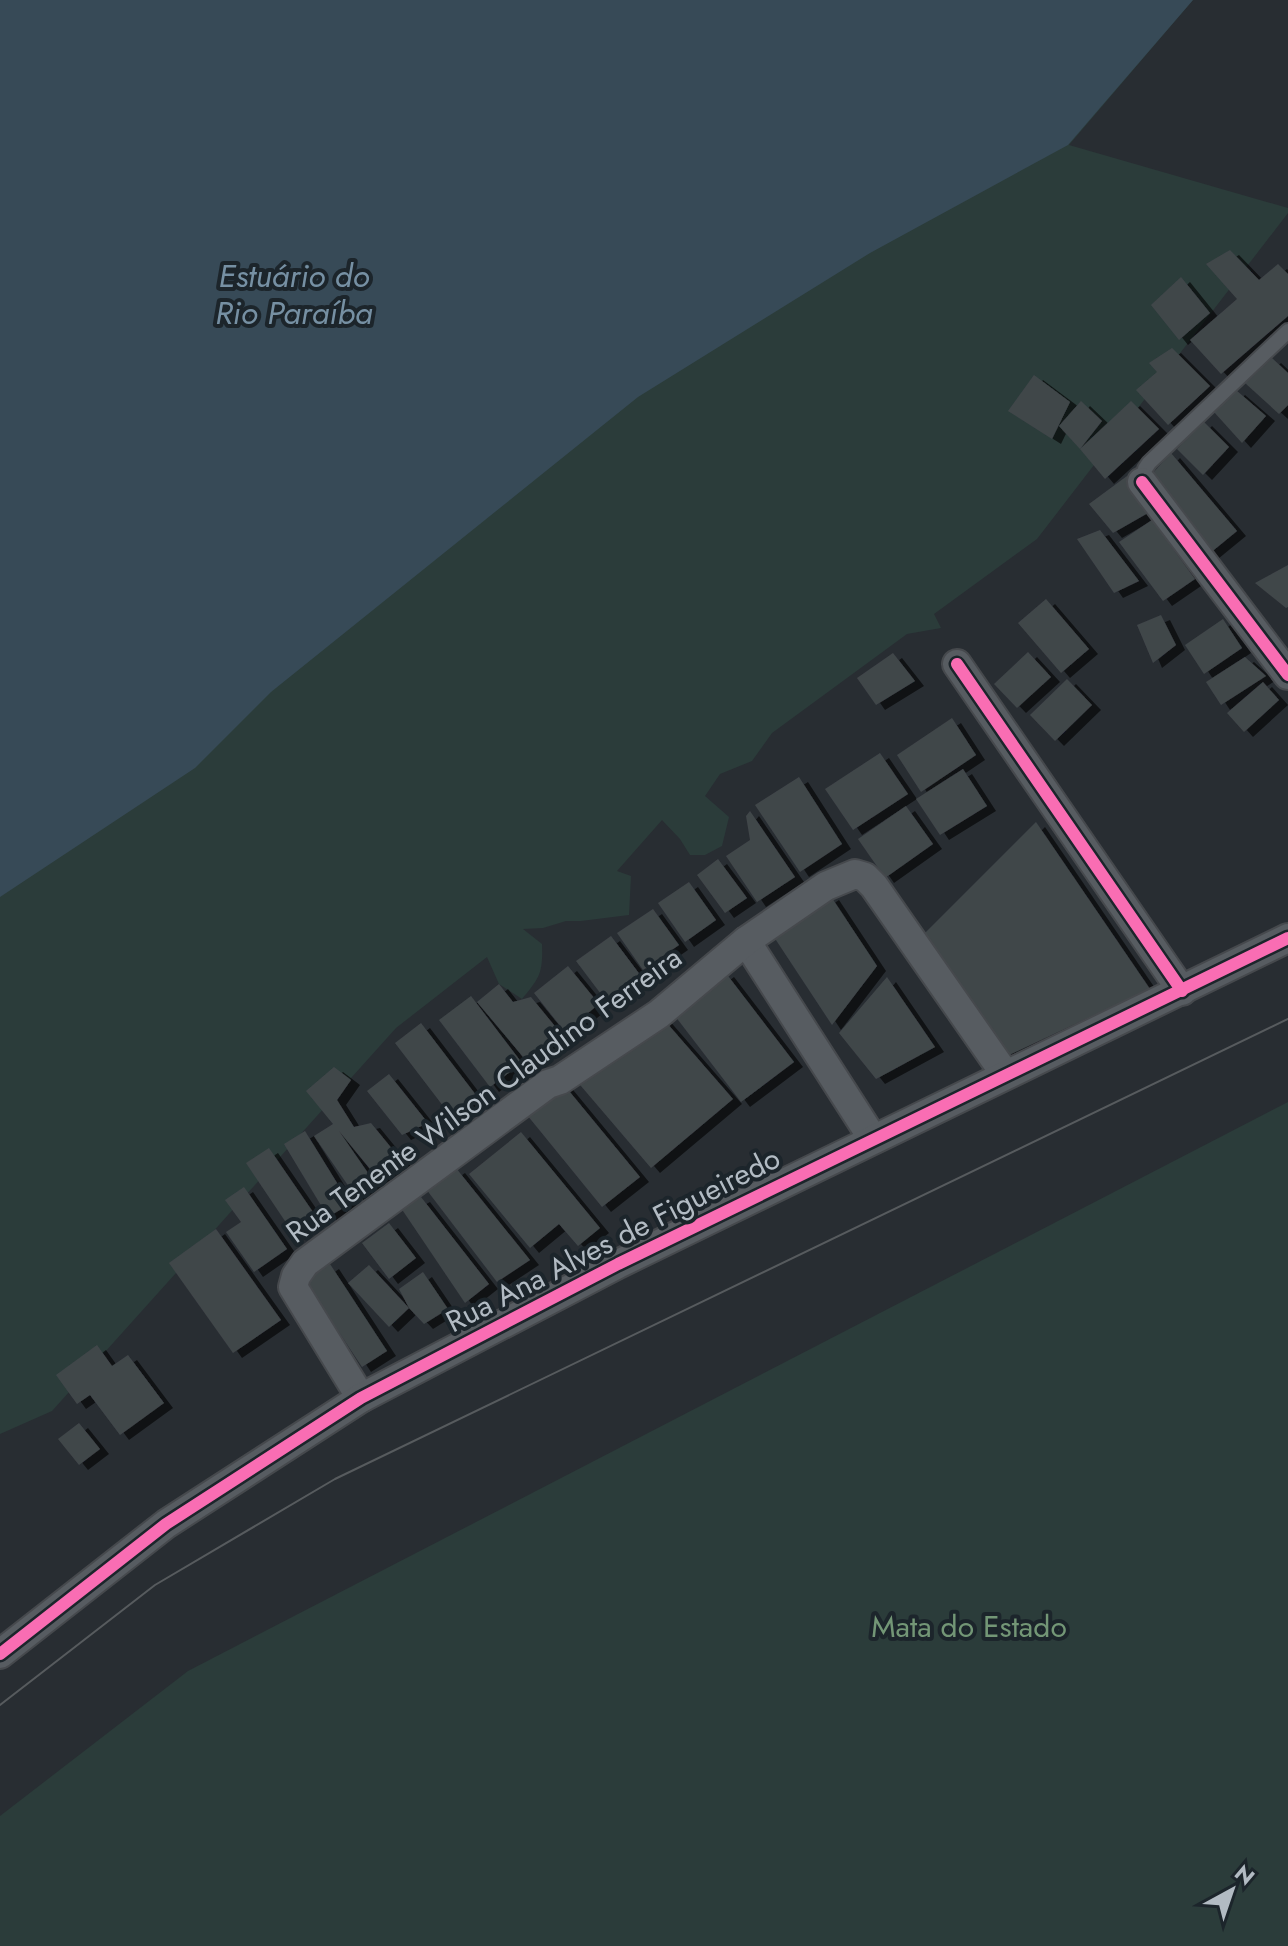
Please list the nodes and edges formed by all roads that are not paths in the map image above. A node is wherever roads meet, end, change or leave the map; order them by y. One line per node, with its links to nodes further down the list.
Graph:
1 (1288, 331): 2 (lane)
2 (1142, 482): 4 (street)
3 (957, 664): 7 (street)
4 (1288, 675)
5 (1288, 938): 7 (street, Rua Ana Alves de Figueiredo)
6 (746, 941): 8 (street, Rua Tenente Wilson Claudino Ferreira); 9 (street); 10 (street, Rua Tenente Wilson Claudino Ferreira)
7 (1182, 991): 8 (street, Rua Ana Alves de Figueiredo)
8 (1005, 1074): 9 (street, Rua Ana Alves de Figueiredo)
9 (873, 1139): 10 (street, Rua Ana Alves de Figueiredo)
10 (361, 1398): 11 (street, Rua Ana Alves de Figueiredo)
11 (0, 1654)

